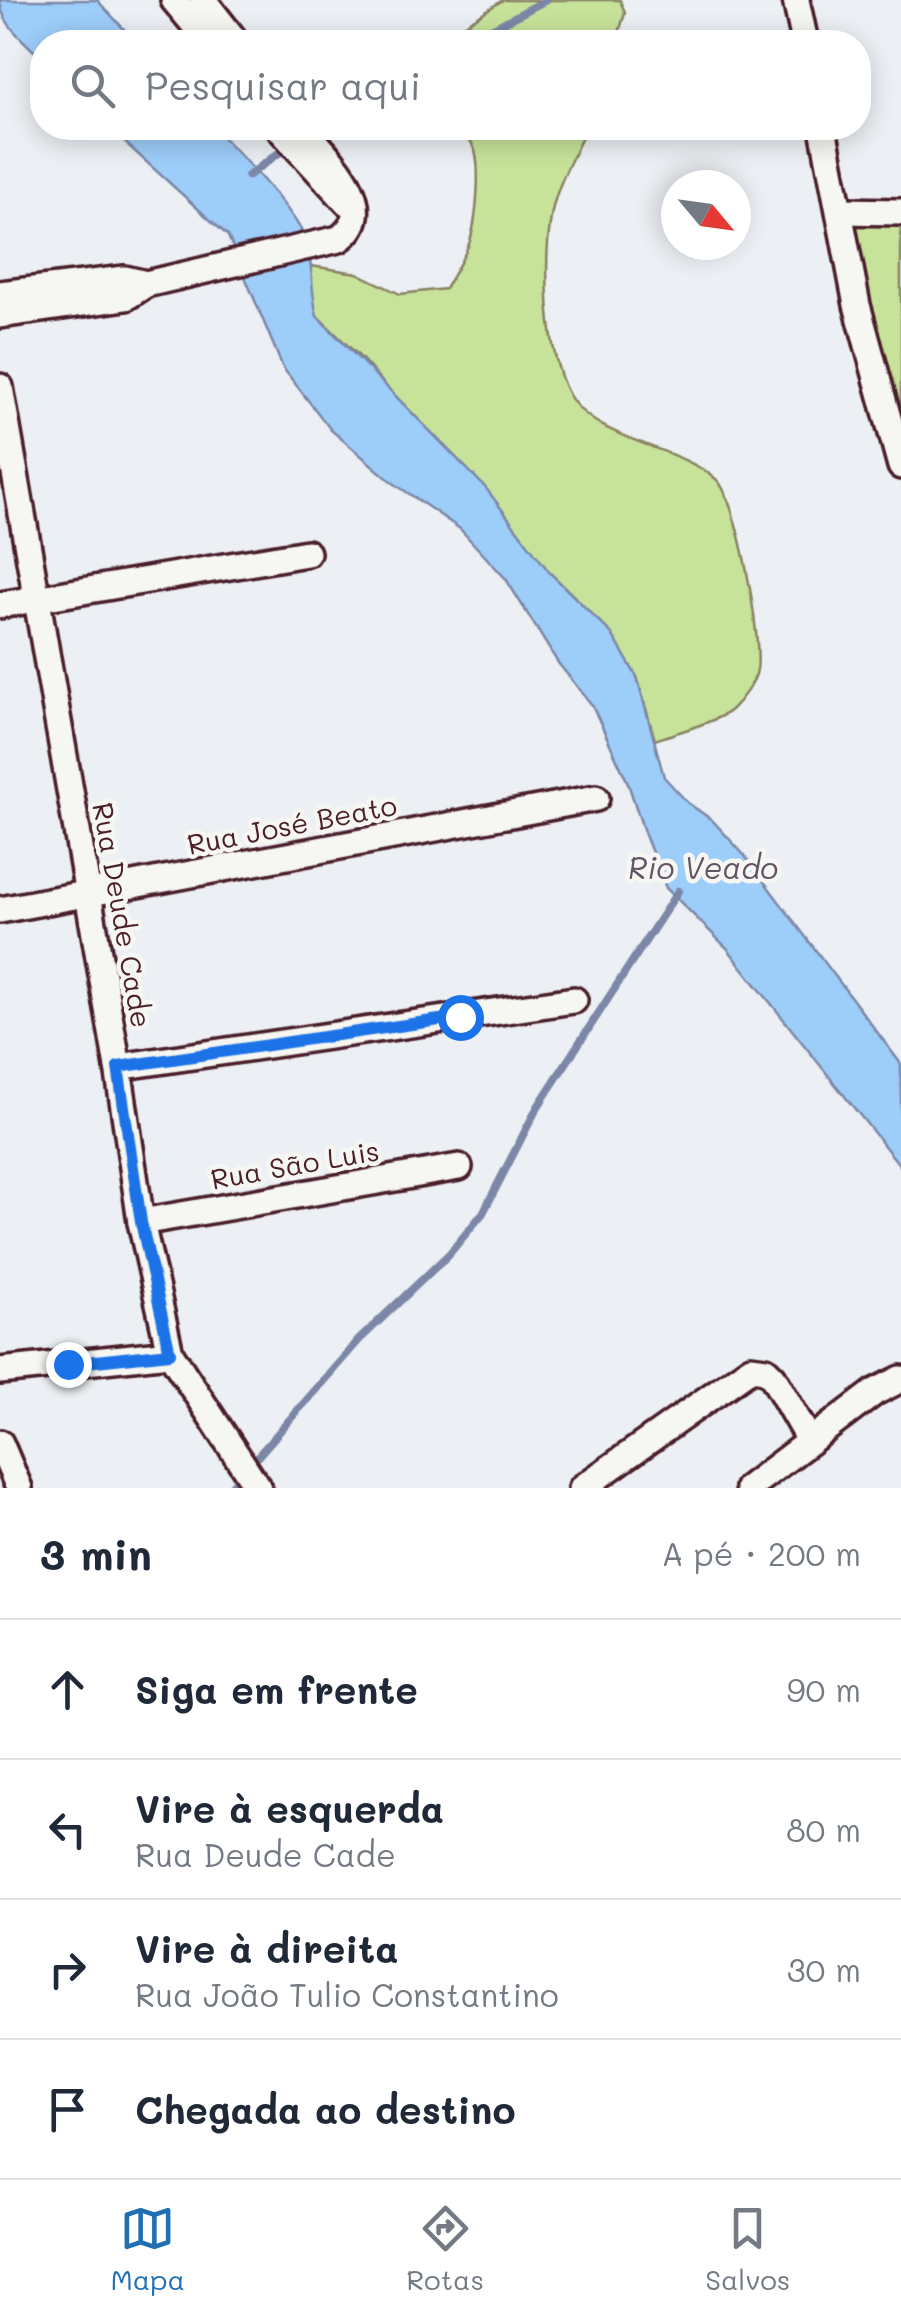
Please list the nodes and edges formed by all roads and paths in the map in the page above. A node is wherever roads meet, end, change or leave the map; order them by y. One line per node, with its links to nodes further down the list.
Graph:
1 (174, 0): 4 (street)
2 (203, 0): 5 (street)
3 (796, 0): 6 (street)
4 (199, 30)
5 (227, 30)
6 (802, 30)
7 (289, 140): 10 (street)
8 (313, 140): 10 (street)
9 (825, 140): 11 (street)
10 (355, 208): 13 (street)
11 (840, 211): 12 (street); 17 (street)
12 (901, 212)
13 (146, 284): 14 (street); 15 (street)
14 (0, 294)
15 (0, 316)
16 (0, 388): 19 (street, Rua Deude Cade)
17 (901, 466)
18 (308, 553): 19 (street)
19 (38, 599): 20 (street); 22 (street, Rua Deude Cade)
20 (0, 605)
21 (596, 798): 22 (street, Rua José Beato)
22 (86, 894): 23 (street, Rua José Beato); 25 (street, Rua Deude Cade)
23 (0, 910)
24 (574, 1000): 25 (street)
25 (118, 1067): 27 (street, Rua Deude Cade)
26 (458, 1166): 27 (street, Rua São Luis)
27 (141, 1222): 28 (street, Rua Deude Cade)
28 (170, 1353): 29 (street); 34 (street, Rua Deude Cade)
29 (0, 1371)
30 (901, 1379): 31 (street)
31 (808, 1440): 35 (street); 36 (street)
32 (0, 1444): 33 (street)
33 (19, 1488)
34 (258, 1488)
35 (582, 1488)
36 (748, 1488)

